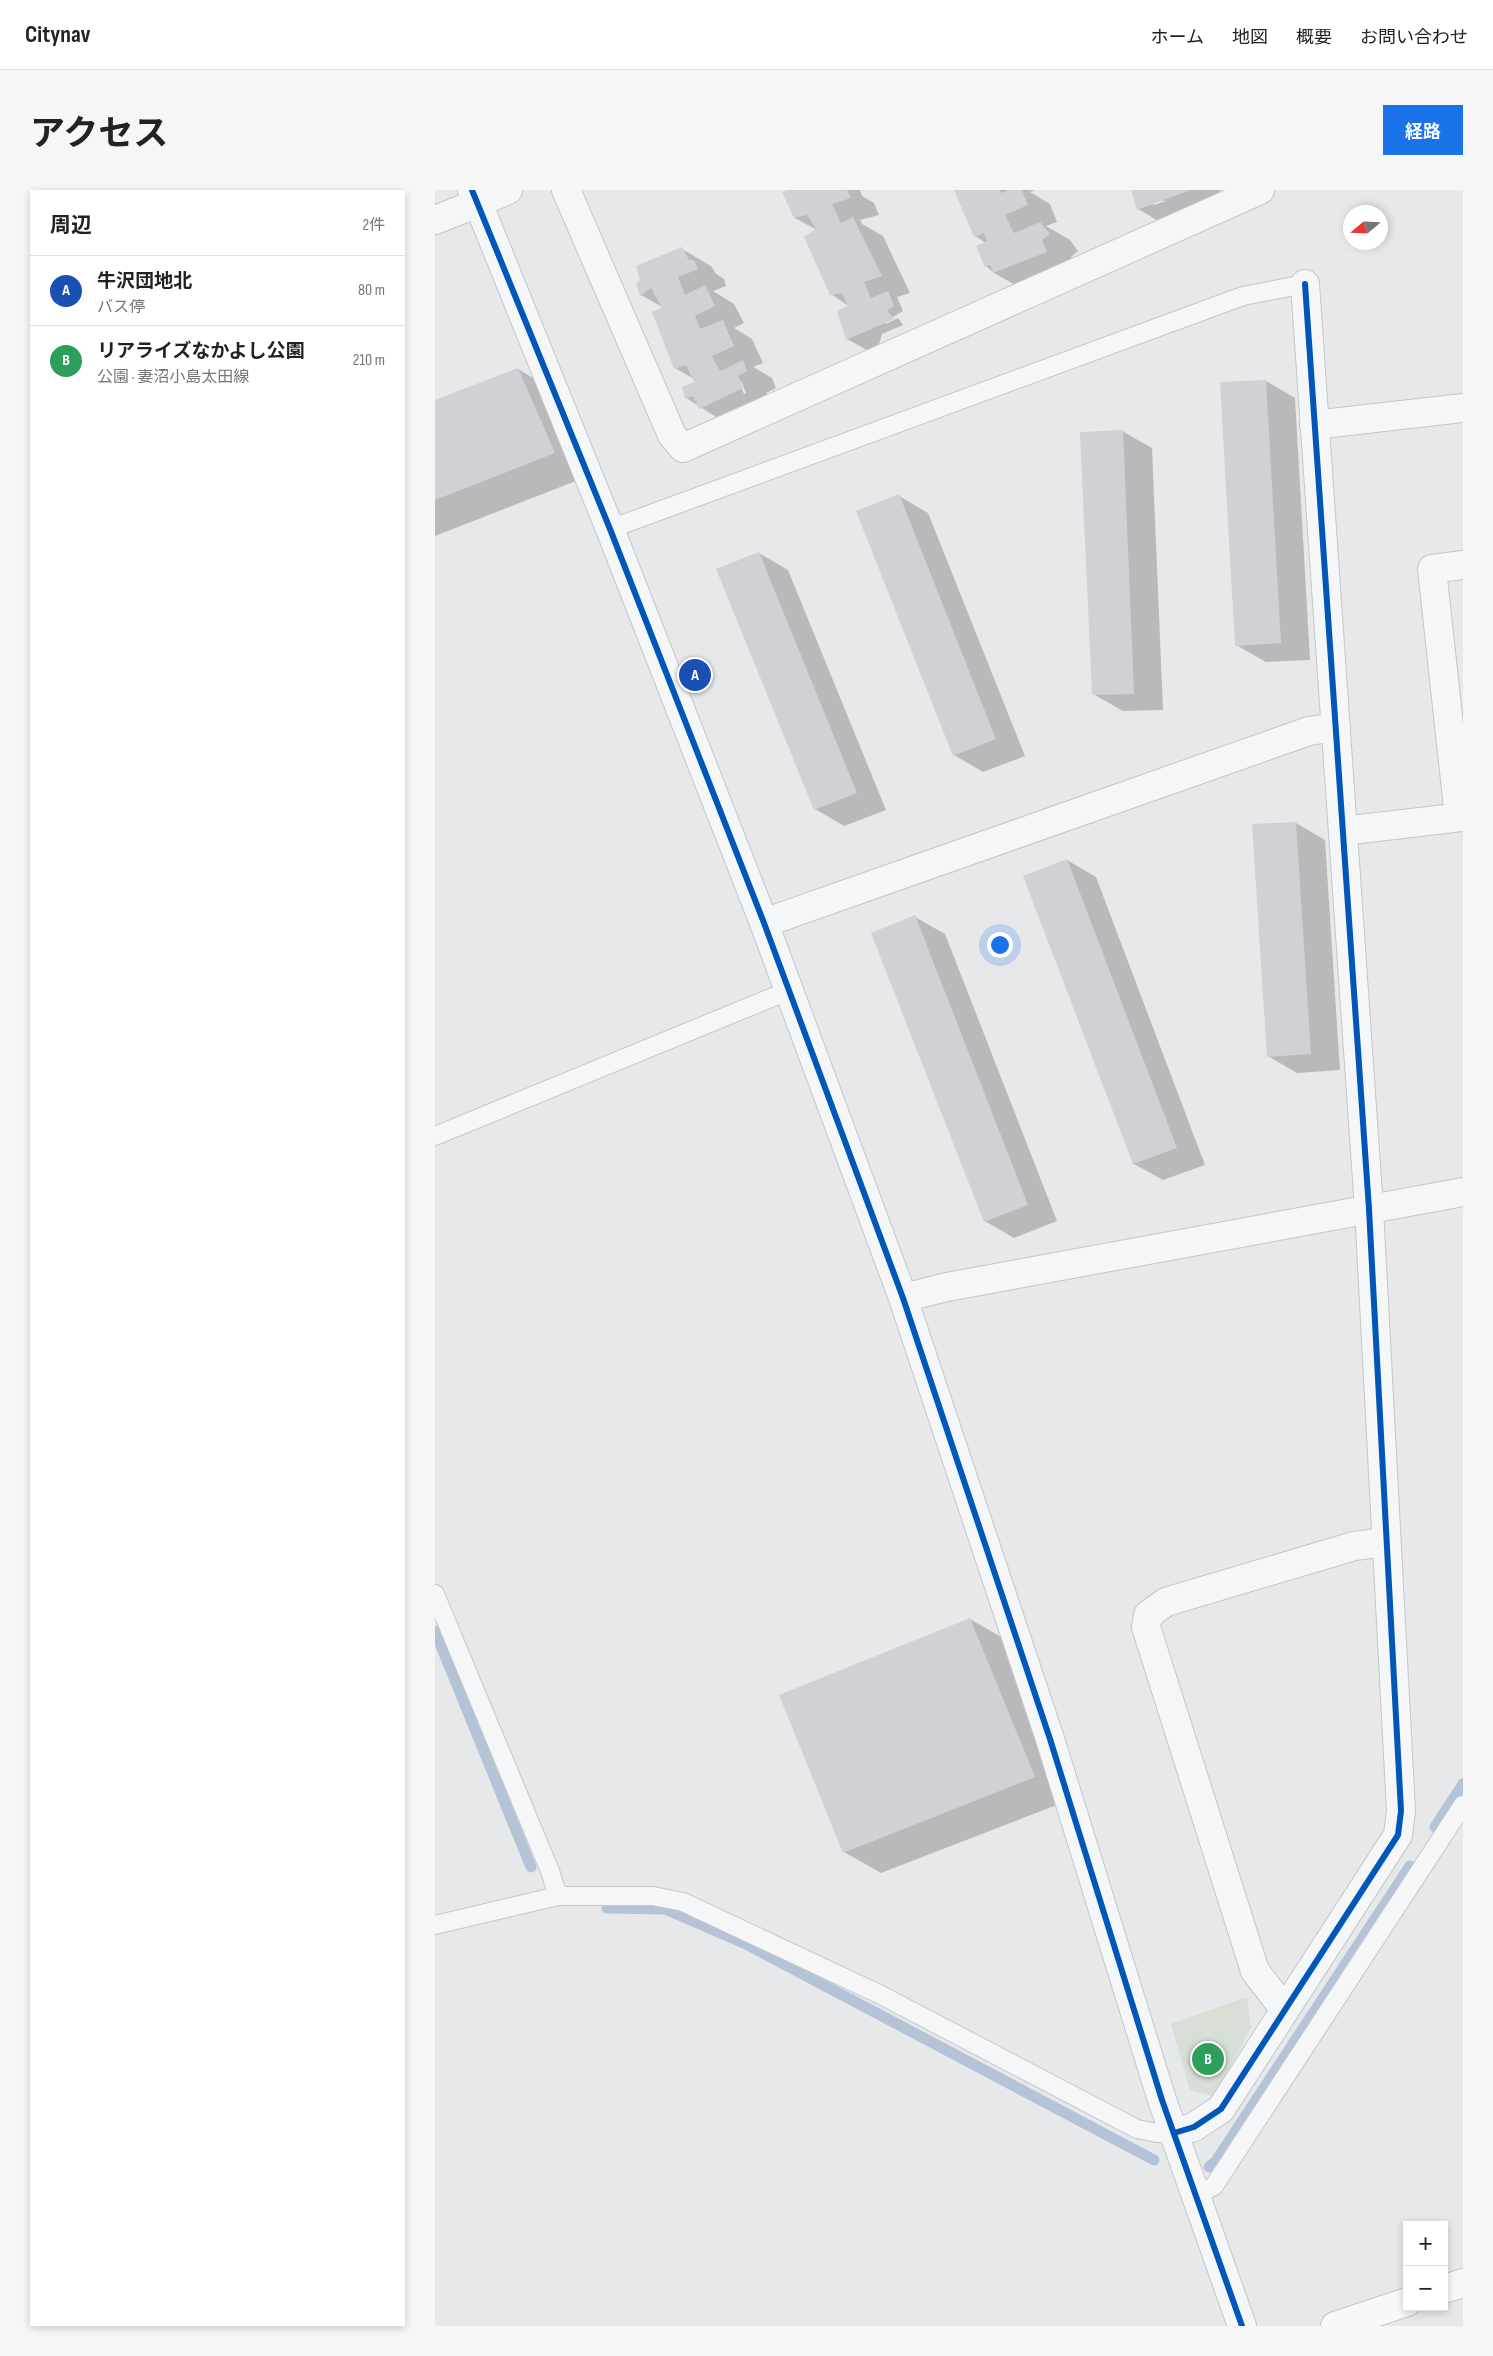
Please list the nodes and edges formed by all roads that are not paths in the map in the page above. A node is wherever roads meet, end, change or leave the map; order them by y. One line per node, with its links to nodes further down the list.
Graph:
1 (508, 190): 4 (street)
2 (566, 190): 3 (street)
3 (1260, 190)
4 (475, 196): 5 (street); 9 (street)
5 (435, 220)
6 (1305, 284): 8 (street); 9 (lane)
7 (1463, 408): 8 (street)
8 (1314, 425): 11 (street)
9 (610, 530): 14 (street)
10 (1463, 564): 12 (street)
11 (1336, 727): 13 (street); 14 (street)
12 (1461, 817): 13 (street)
13 (1343, 831): 18 (street)
14 (764, 923): 15 (street)
15 (790, 990): 16 (lane); 19 (street)
16 (435, 1136)
17 (1463, 1192): 18 (street)
18 (1369, 1209): 19 (street); 20 (street)
19 (903, 1298): 26 (street)
20 (1385, 1542): 25 (street); 25 (street)
21 (435, 1594): 23 (lane)
22 (1463, 1805): 27 (lane)
23 (558, 1896): 24 (lane); 26 (lane)
24 (435, 1925)
25 (1285, 2010): 26 (street)
26 (1173, 2133): 27 (street)
27 (1195, 2196): 31 (street)
28 (1463, 2283): 29 (main road)
29 (1448, 2288)
30 (1403, 2303): 32 (main road)
31 (1242, 2326)
32 (1335, 2326)

